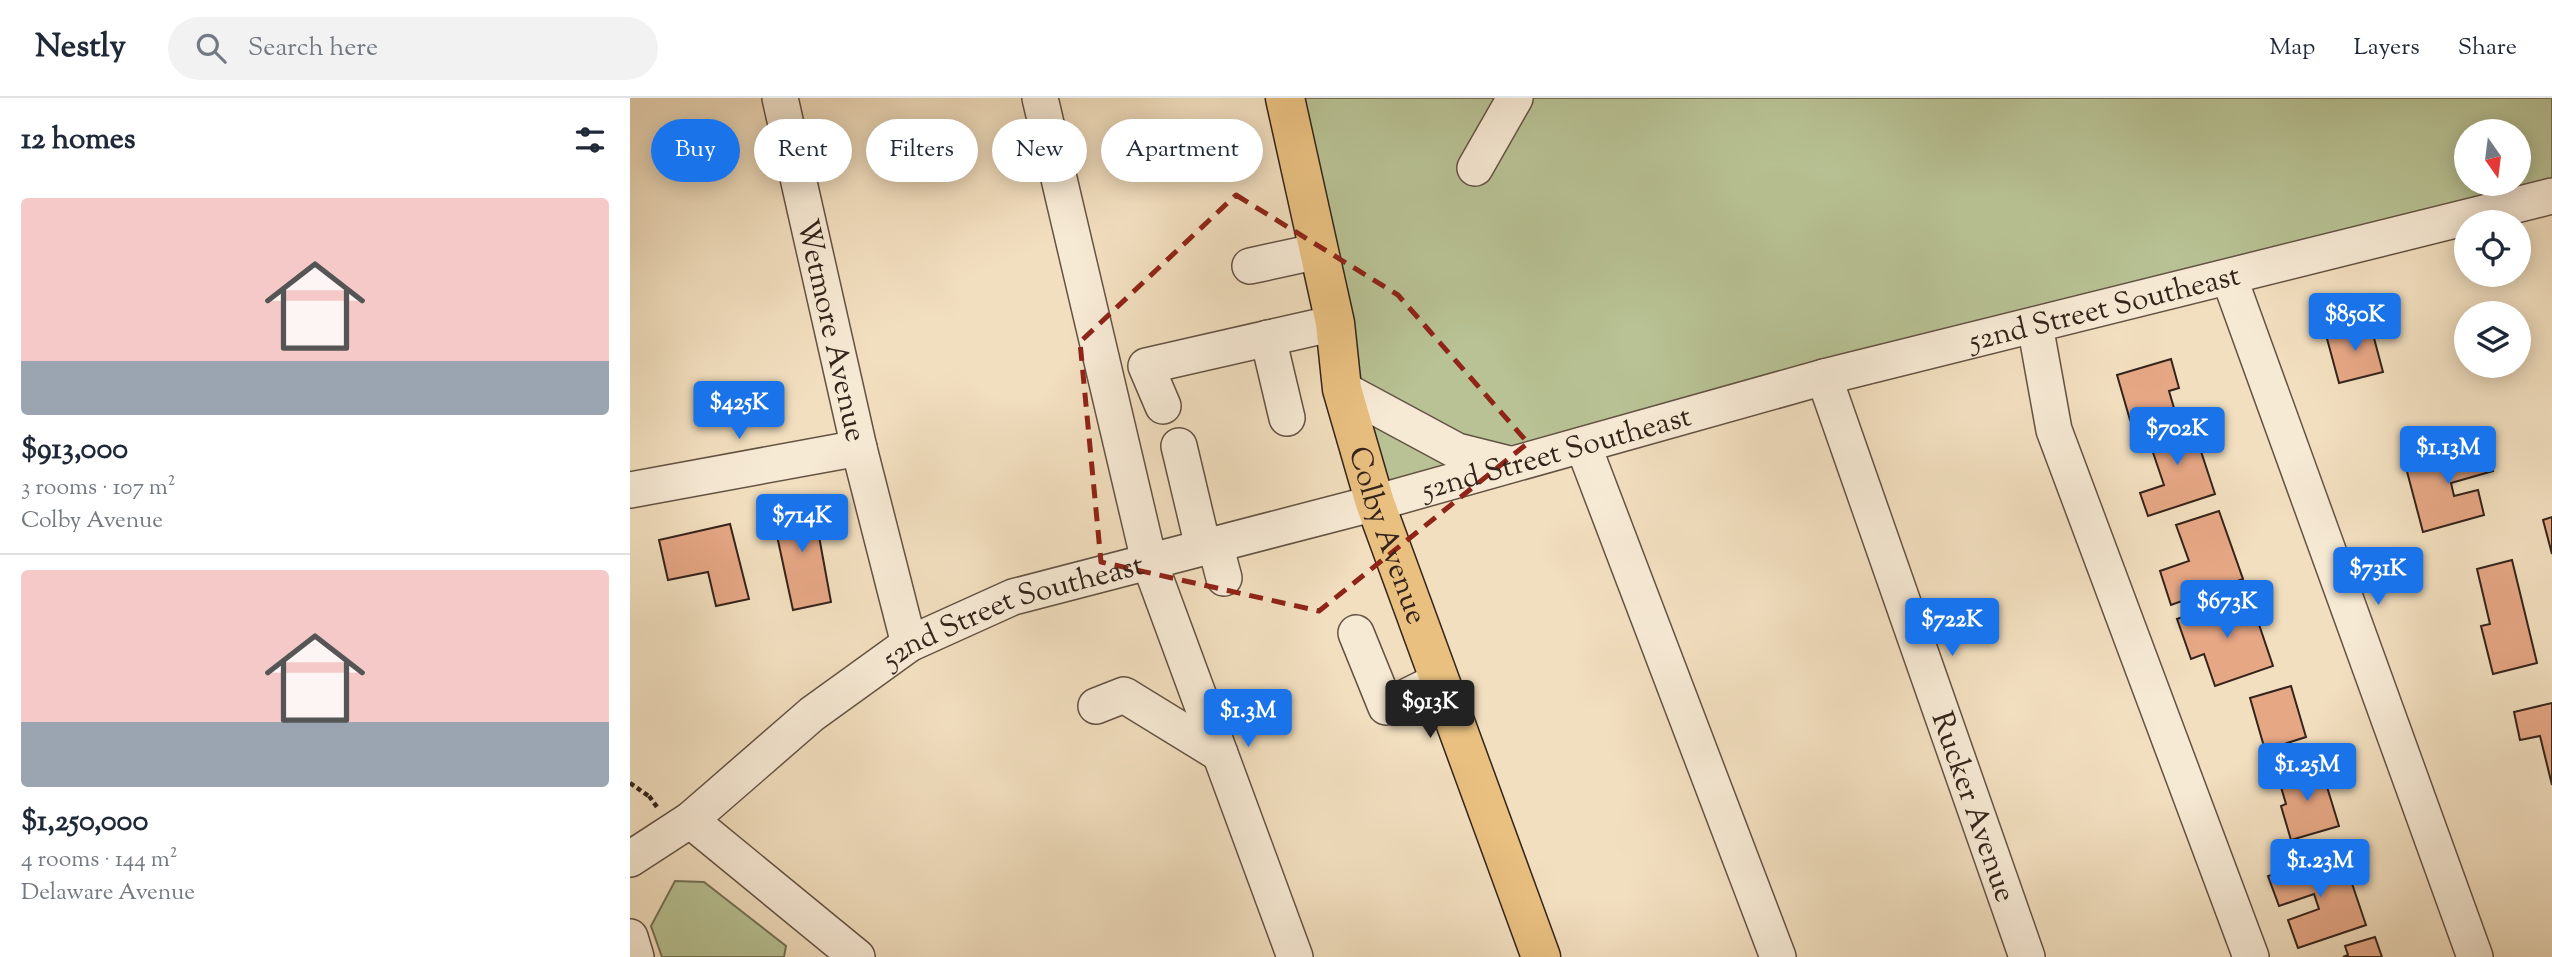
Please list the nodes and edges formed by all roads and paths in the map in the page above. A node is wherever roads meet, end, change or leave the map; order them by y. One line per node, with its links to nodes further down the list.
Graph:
1 (780, 98): 19 (street, Wetmore Avenue)
2 (1040, 98): 24 (street)
3 (1285, 98): 7 (main road, Colby Avenue)
4 (1515, 98): 5 (street)
5 (1475, 168)
6 (2552, 197): 9 (street, 52nd Street Southeast)
7 (1319, 251): 8 (street); 10 (main road, Colby Avenue)
8 (1250, 266)
9 (2229, 276): 11 (street, 52nd Street Southeast); 41 (street)
10 (1335, 323): 12 (street); 14 (main road, Colby Avenue)
11 (2035, 325): 13 (street, 52nd Street Southeast); 40 (street)
12 (1268, 338): 15 (street); 16 (street)
13 (1824, 377): 17 (street, 52nd Street Southeast); 39 (street, Rucker Avenue)
14 (1342, 389): 20 (street); 22 (main road, Colby Avenue)
15 (1163, 406)
16 (1287, 418)
17 (1583, 445): 20 (street, 52nd Street Southeast); 38 (street)
18 (1179, 446): 23 (street)
19 (859, 448): 21 (street); 27 (street, Wetmore Avenue)
20 (1512, 465): 22 (street, 52nd Street Southeast)
21 (630, 490)
22 (1375, 503): 23 (street, 52nd Street Southeast); 28 (main road, Colby Avenue)
23 (1209, 545): 24 (street, 52nd Street Southeast); 25 (street)
24 (1149, 561): 27 (street, 52nd Street Southeast); 30 (street)
25 (1224, 578)
26 (1356, 633): 28 (street)
27 (909, 645): 31 (street, 52nd Street Southeast)
28 (1440, 680): 37 (main road, Colby Avenue)
29 (1096, 706): 30 (street)
30 (1220, 754): 36 (street)
31 (691, 820): 32 (street, 52nd Street Southeast); 35 (street)
32 (630, 859)
33 (630, 937): 34 (street)
34 (636, 957)
35 (857, 957)
36 (1295, 957)
37 (1542, 957)
38 (1778, 957)
39 (2027, 957)
40 (2251, 957)
41 (2475, 957)

